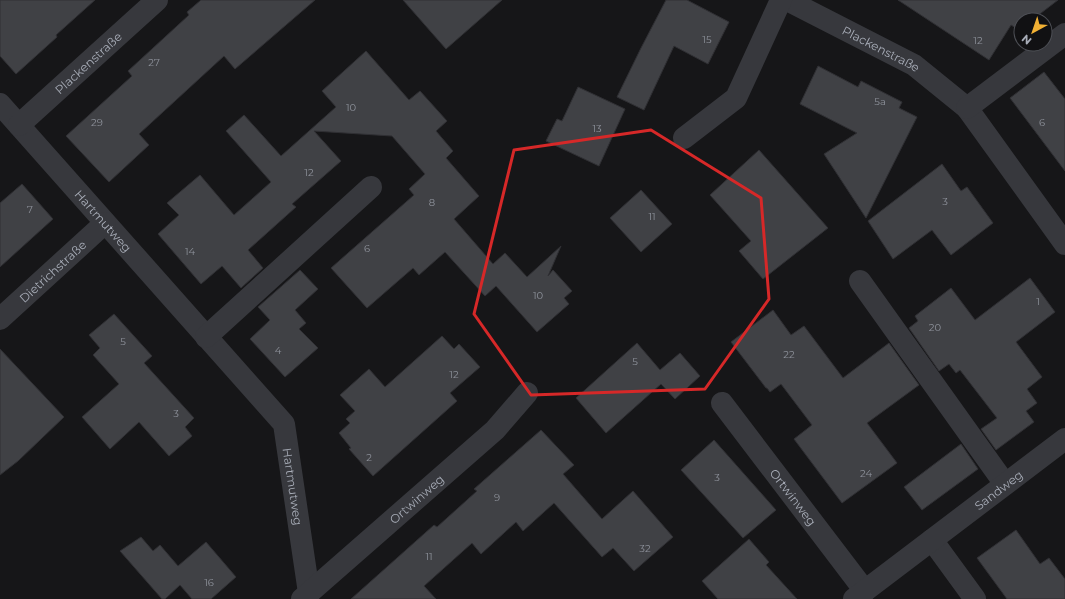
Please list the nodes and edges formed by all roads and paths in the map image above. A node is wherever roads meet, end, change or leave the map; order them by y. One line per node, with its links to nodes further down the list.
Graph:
1 (158, 0): 7 (street, Plackenstraße)
2 (781, 0): 8 (street)
3 (787, 0): 6 (street, Plackenstraße)
4 (1065, 34): 6 (street)
5 (0, 104): 7 (street, Hartmutweg)
6 (967, 108): 11 (street, Plackenstraße)
7 (19, 125): 10 (street, Hartmutweg)
8 (684, 138)
9 (371, 187): 14 (street)
10 (105, 223): 13 (street, Dietrichstraße); 14 (street, Hartmutweg)
11 (1065, 244)
12 (860, 281): 18 (street)
13 (0, 319)
14 (206, 337): 21 (street, Hartmutweg)
15 (526, 393): 21 (street, Ortwinweg)
16 (722, 403): 20 (street, Ortwinweg)
17 (1065, 439): 18 (street, Sandweg)
18 (1006, 484): 19 (street, Sandweg)
19 (932, 540): 20 (street, Sandweg); 22 (street)
20 (860, 595)
21 (306, 596)
22 (975, 599)

